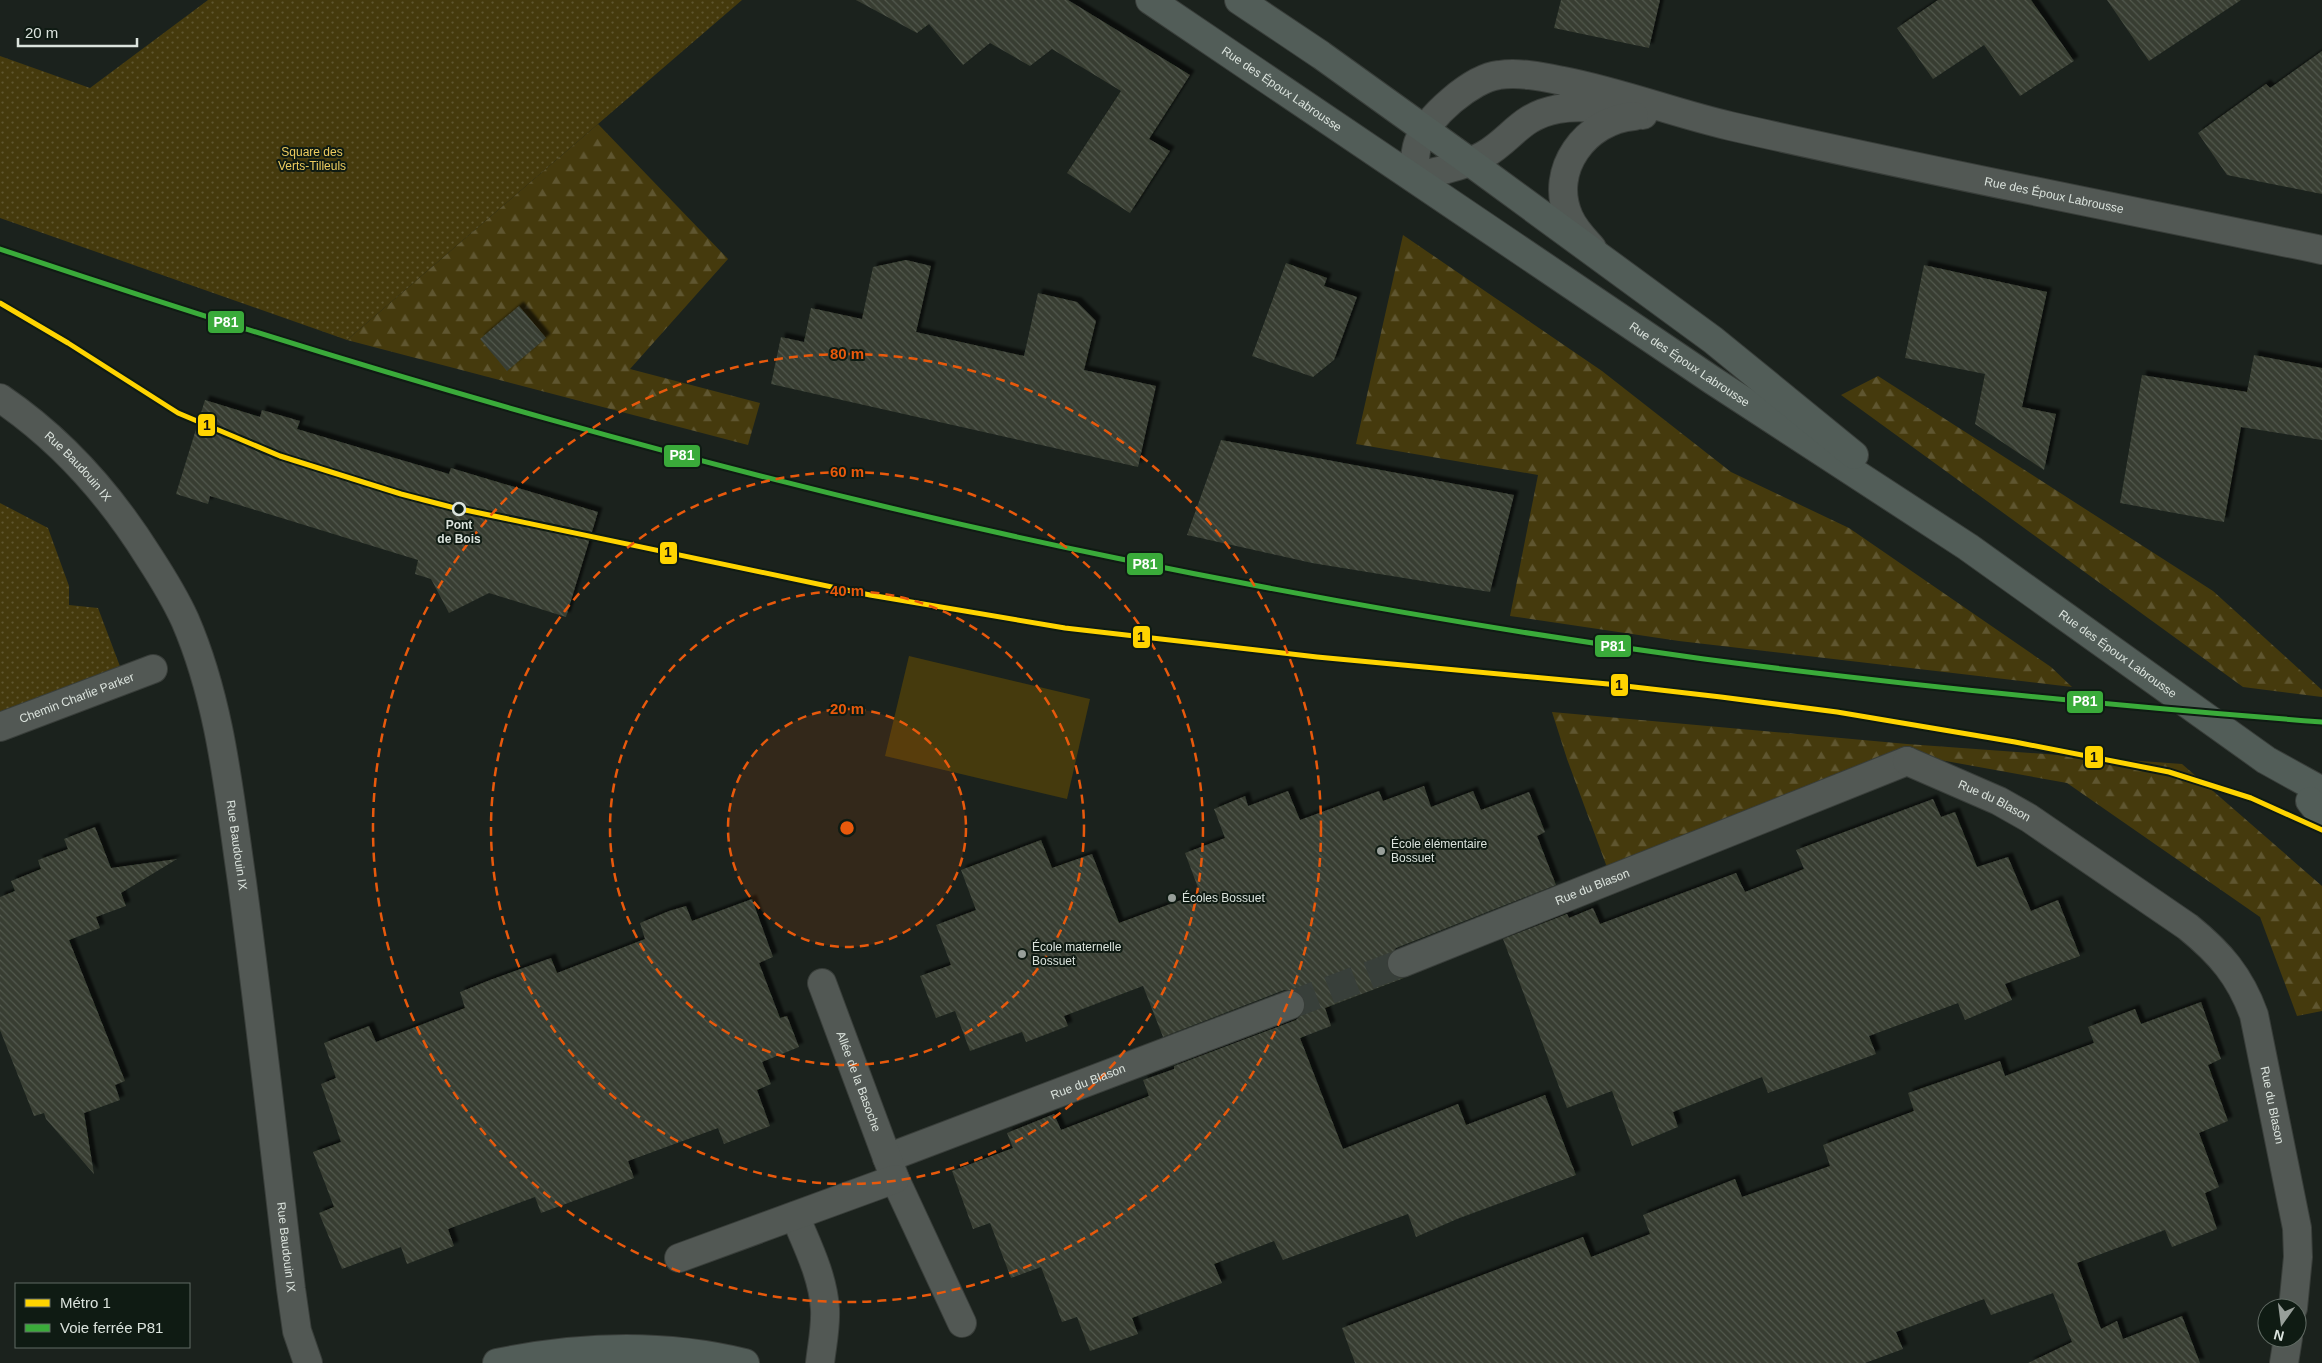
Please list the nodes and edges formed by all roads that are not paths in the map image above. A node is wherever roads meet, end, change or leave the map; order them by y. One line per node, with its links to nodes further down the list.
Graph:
1 (1150, 0): 7 (main road, Rue des Époux Labrousse)
2 (1239, 0): 5 (main road, Rue des Époux Labrousse)
3 (1643, 115): 4 (street, Rue des Époux Labrousse); 6 (street, Rue des Époux Labrousse); 9 (street, Rue des Époux Labrousse)
4 (1727, 125): 5 (street, Rue des Époux Labrousse); 8 (street, Rue des Époux Labrousse)
5 (1425, 130): 6 (main road, Rue des Époux Labrousse); 7 (street, Rue des Époux Labrousse)
6 (1470, 162): 7 (street, Rue des Époux Labrousse); 9 (main road, Rue des Époux Labrousse)
7 (1414, 177): 11 (main road, Rue des Époux Labrousse)
8 (2322, 250)
9 (1602, 258): 11 (main road, Rue des Époux Labrousse)
10 (0, 398): 24 (street, Rue Baudouin IX)
11 (1968, 547): 14 (main road, Rue des Époux Labrousse)
12 (153, 669): 13 (street, Chemin Charlie Parker)
13 (0, 727)
14 (2319, 805)
15 (1402, 963): 21 (street, Rue du Blason)
16 (822, 983): 18 (street, Allée de la Basoche)
17 (1290, 1005): 18 (street, Rue du Blason)
18 (891, 1169): 19 (street); 22 (street, Allée de la Basoche)
19 (796, 1216): 20 (street); 27 (street)
20 (679, 1258)
21 (2294, 1298)
22 (962, 1323)
23 (2286, 1348): 28 (street)
24 (308, 1363)
25 (497, 1363): 26 (main road)
26 (745, 1363)
27 (820, 1363)
28 (2284, 1363)

